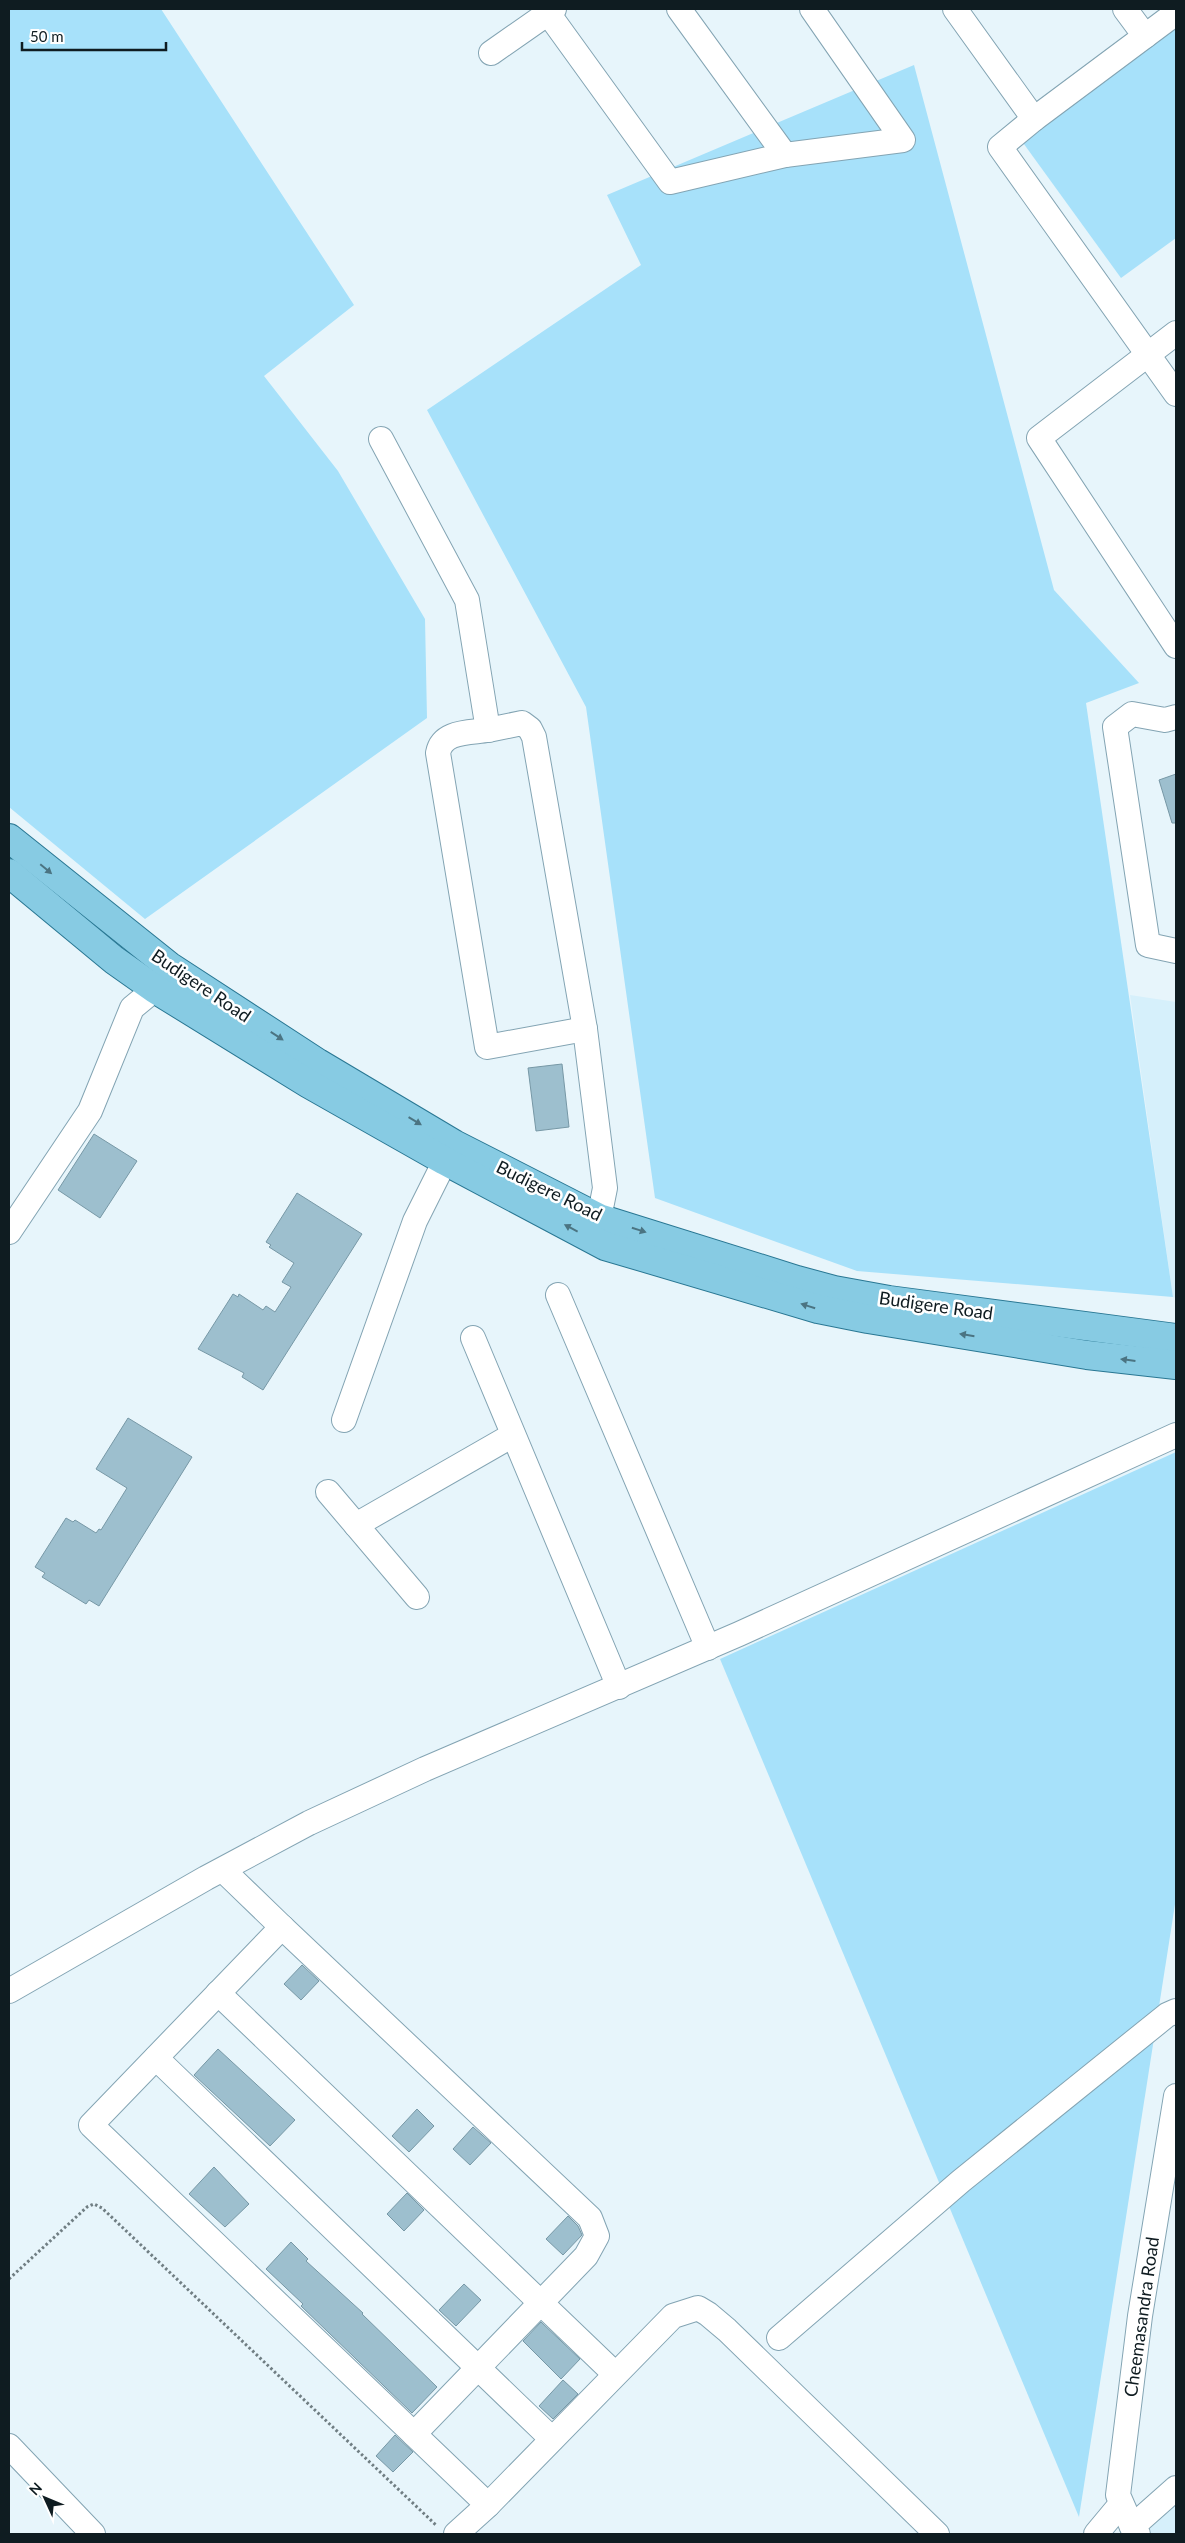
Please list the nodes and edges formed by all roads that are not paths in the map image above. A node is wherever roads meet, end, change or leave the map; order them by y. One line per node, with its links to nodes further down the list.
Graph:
1 (679, 9): 10 (street)
2 (812, 9): 10 (street)
3 (955, 9): 9 (street)
4 (1125, 9): 7 (street)
5 (549, 10): 8 (street); 10 (street)
6 (1176, 13): 7 (street)
7 (1145, 36): 9 (street)
8 (491, 53)
9 (1034, 119): 12 (street)
10 (785, 155)
11 (1176, 333): 12 (street)
12 (1148, 354): 13 (street); 15 (street)
13 (1176, 394)
14 (381, 438): 17 (street)
15 (1176, 646)
16 (1176, 716): 20 (street)
17 (488, 730): 22 (street); 22 (street)
18 (9, 838): 24 (main road, Budigere Road, one-way to 24)
19 (9, 874): 21 (main road, Budigere Road)
20 (1176, 950)
21 (155, 989): 23 (main road, Budigere Road); 25 (street)
22 (585, 1029): 24 (street)
23 (445, 1161): 29 (main road, Budigere Road, one-way to 23); 30 (street)
24 (599, 1218): 28 (main road, Budigere Road, one-way to 28)
25 (9, 1232)
26 (558, 1296): 36 (street)
27 (473, 1338): 32 (street)
28 (1176, 1338)
29 (1176, 1365)
30 (344, 1420)
31 (1176, 1434): 36 (street)
32 (513, 1435): 34 (street); 37 (street)
33 (328, 1492): 34 (street)
34 (356, 1525): 35 (street)
35 (417, 1596)
36 (708, 1648): 37 (street)
37 (618, 1687): 38 (street)
38 (223, 1870): 39 (street); 40 (street)
39 (282, 1927): 41 (street); 45 (street)
40 (9, 1992)
41 (218, 1993): 43 (street); 45 (street)
42 (1176, 2011): 46 (street)
43 (156, 2058): 47 (street); 49 (street)
44 (1176, 2096): 53 (street, Cheemasandra Road)
45 (542, 2302): 47 (street); 48 (street)
46 (778, 2338)
47 (479, 2367): 49 (street); 50 (street)
48 (615, 2374): 50 (street); 58 (street)
49 (414, 2434): 54 (street)
50 (552, 2439): 54 (street)
51 (9, 2446): 57 (street)
52 (1176, 2488): 56 (street)
53 (1121, 2504): 56 (street, Cheemasandra Road); 59 (street)
54 (488, 2505): 55 (street)
55 (448, 2531)
56 (1135, 2531)
57 (93, 2534)
58 (937, 2534)
59 (1096, 2534)

